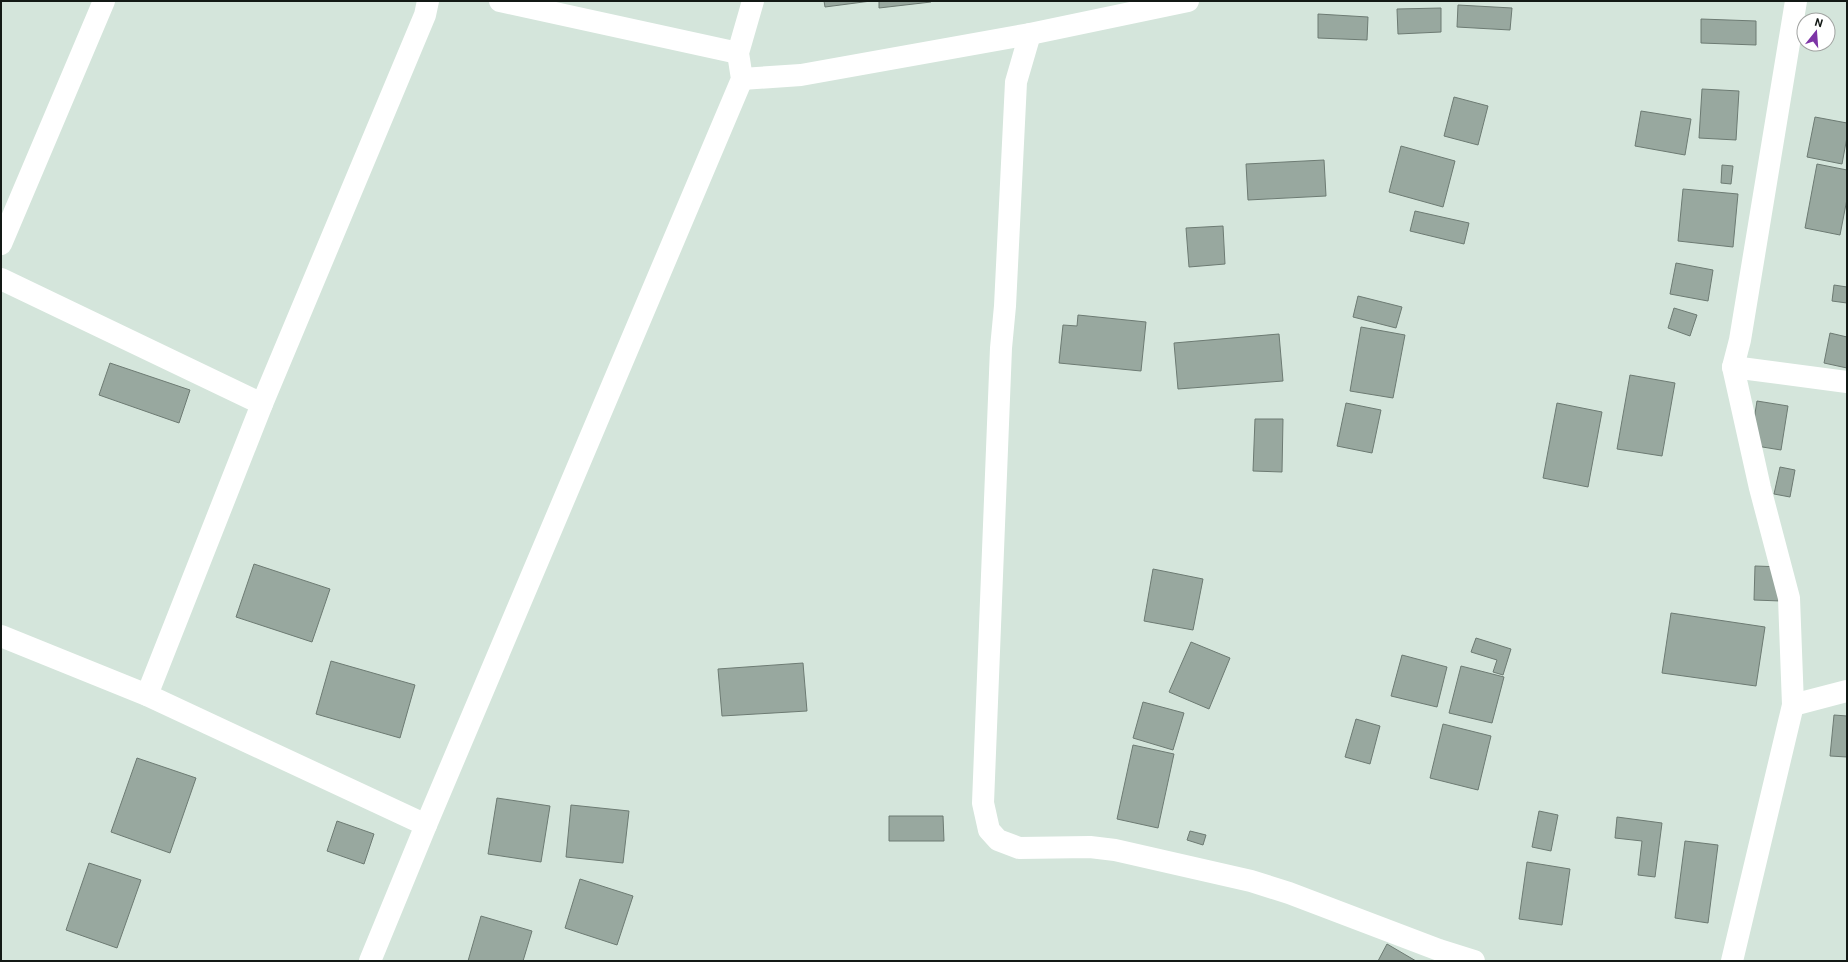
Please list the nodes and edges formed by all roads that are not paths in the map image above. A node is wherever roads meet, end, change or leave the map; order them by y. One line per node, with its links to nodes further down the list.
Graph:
1 (104, 1): 10 (street)
2 (428, 1): 14 (street)
3 (500, 1): 8 (street)
4 (753, 1): 8 (street)
5 (1188, 1): 7 (street)
6 (1796, 1): 12 (street)
7 (1030, 34): 9 (street); 21 (street)
8 (738, 53): 9 (street)
9 (742, 79): 19 (street)
10 (1, 244)
11 (1, 279): 14 (street)
12 (1733, 367): 13 (street); 18 (street)
13 (1847, 382)
14 (262, 404): 17 (street)
15 (1, 636): 17 (street)
16 (1847, 691): 18 (street)
17 (147, 695): 19 (street)
18 (1793, 706): 22 (street)
19 (426, 825): 20 (street)
20 (370, 961)
21 (1474, 961)
22 (1732, 961)

